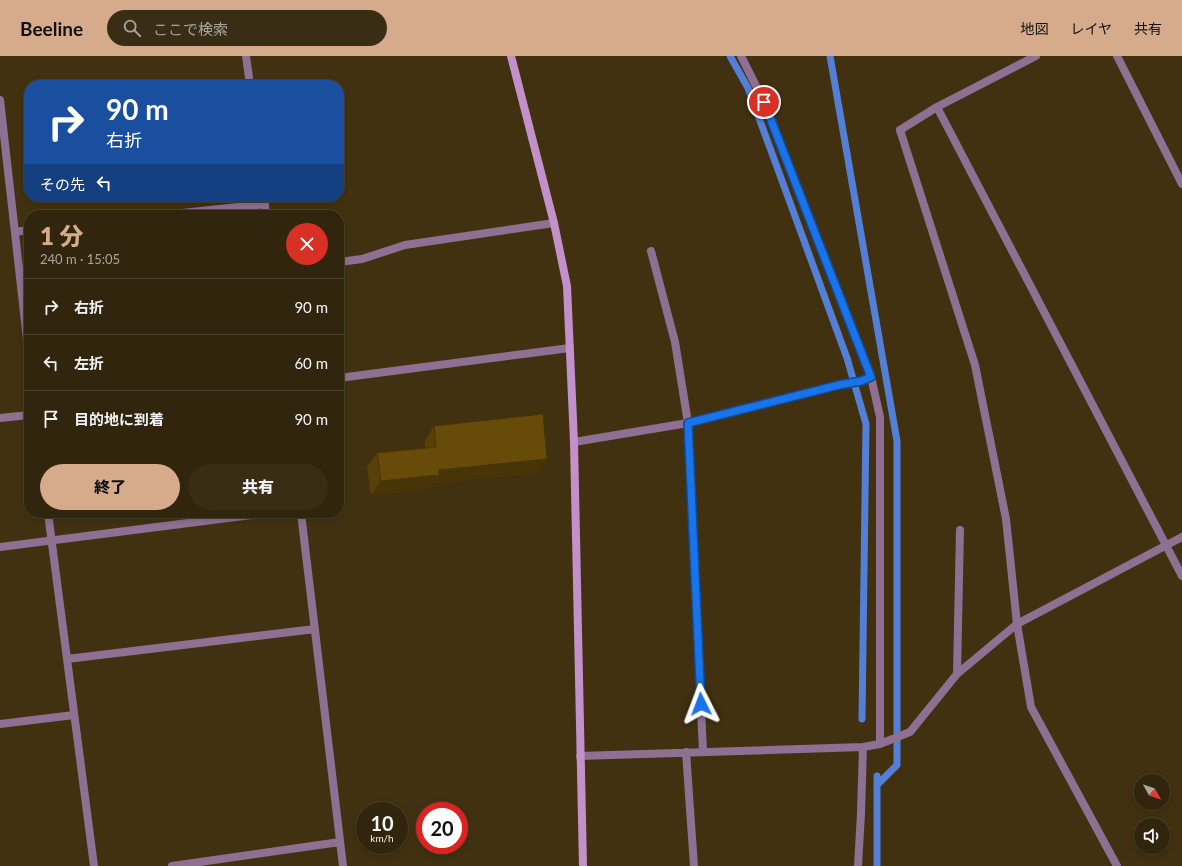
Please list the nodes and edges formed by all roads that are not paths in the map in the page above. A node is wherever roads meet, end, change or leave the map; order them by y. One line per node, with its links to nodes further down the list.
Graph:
1 (246, 56): 6 (street)
2 (511, 56): 12 (street)
3 (741, 56): 20 (street)
4 (1036, 56): 8 (street)
5 (1117, 56): 9 (street)
6 (249, 80)
7 (0, 100): 14 (street)
8 (937, 107): 31 (street); 34 (street)
9 (1182, 184)
10 (251, 202): 11 (street)
11 (197, 210)
12 (554, 224): 16 (street); 18 (street)
13 (24, 231): 14 (street)
14 (15, 232): 17 (street)
15 (651, 251): 23 (street)
16 (344, 261)
17 (24, 312)
18 (570, 348): 19 (street); 24 (street)
19 (344, 377)
20 (871, 377): 23 (street); 40 (street)
21 (24, 416): 22 (street)
22 (0, 418)
23 (688, 423): 24 (street); 42 (street)
24 (574, 442): 44 (street)
25 (49, 518): 30 (street)
26 (227, 518): 30 (street)
27 (302, 518): 35 (street)
28 (960, 530): 37 (street)
29 (1182, 538): 31 (street)
30 (51, 540): 32 (street); 36 (street)
31 (1167, 545): 33 (street); 34 (street)
32 (0, 547)
33 (1182, 576)
34 (1017, 624): 37 (street); 52 (street)
35 (315, 629): 36 (street); 45 (street)
36 (67, 659): 38 (street)
37 (957, 674): 40 (street)
38 (74, 715): 39 (street); 46 (street)
39 (0, 724)
40 (880, 744): 41 (street)
41 (863, 747): 42 (street); 51 (street)
42 (703, 751): 43 (street)
43 (686, 752): 44 (street); 50 (street)
44 (580, 756): 49 (street)
45 (340, 842): 47 (street); 48 (street)
46 (94, 866)
47 (172, 866)
48 (343, 866)
49 (583, 866)
50 (694, 866)
51 (858, 866)
52 (1117, 866)

